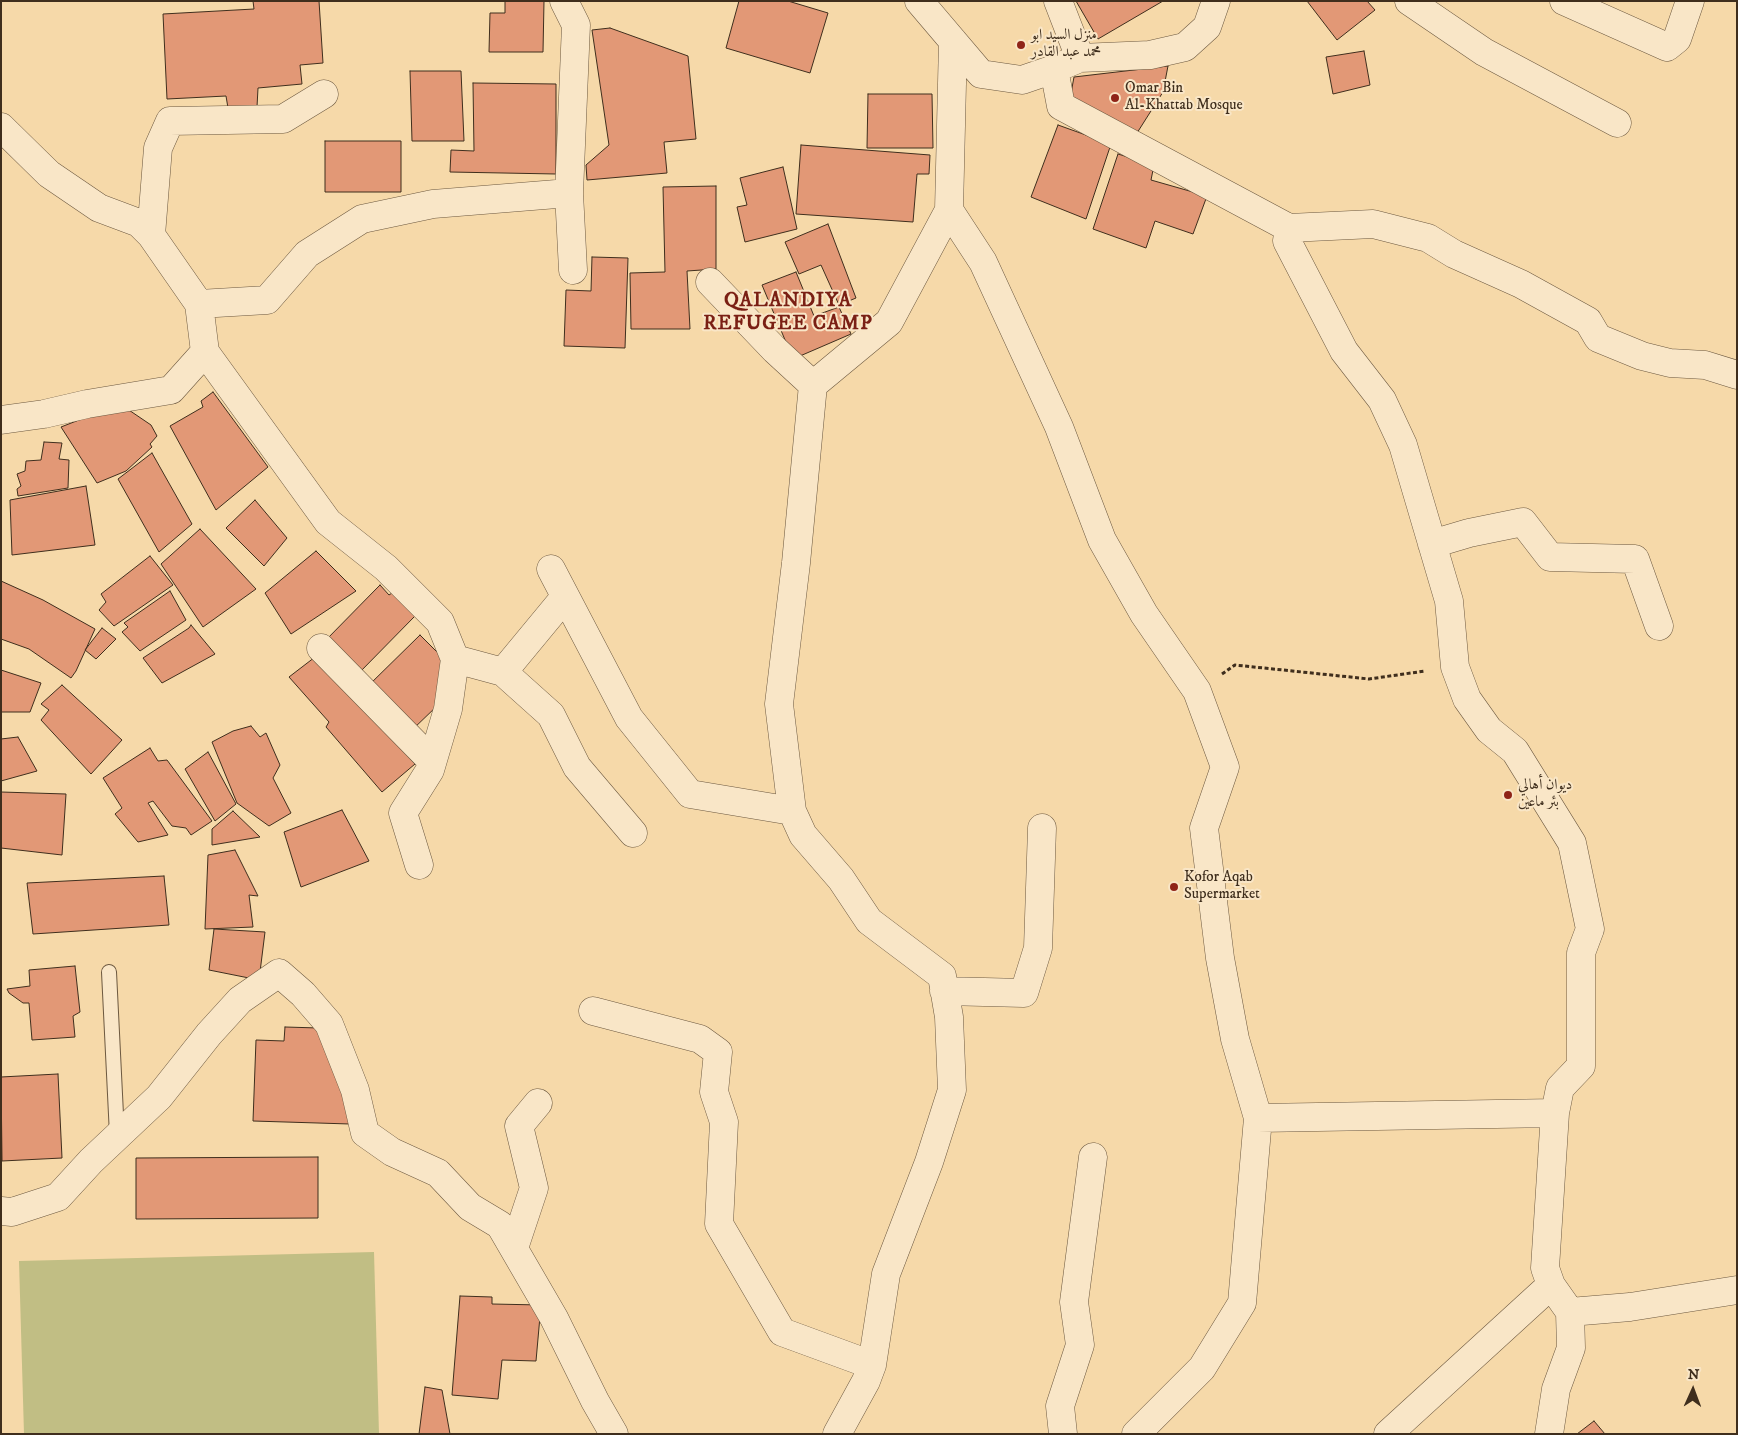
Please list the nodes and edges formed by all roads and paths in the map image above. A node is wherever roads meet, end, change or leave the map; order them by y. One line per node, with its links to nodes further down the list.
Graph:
1 (564, 1): 14 (street)
2 (919, 1): 8 (street)
3 (1058, 1): 9 (street)
4 (1216, 1): 9 (street)
5 (1564, 1): 6 (street)
6 (1690, 1)
7 (1424, 5): 12 (street)
8 (953, 41): 10 (street); 15 (street)
9 (1080, 58): 10 (street)
10 (1054, 69): 16 (street)
11 (324, 94): 17 (street)
12 (1617, 123)
13 (1, 127): 17 (street)
14 (569, 193): 18 (street); 20 (street)
15 (949, 210): 23 (street); 33 (street)
16 (1289, 228): 22 (street); 25 (street)
17 (151, 235): 20 (street)
18 (573, 270)
19 (710, 282): 23 (street)
20 (199, 304): 21 (street)
21 (205, 352): 24 (street); 30 (street)
22 (1737, 376)
23 (813, 385): 35 (street)
24 (1, 420)
25 (1432, 544): 28 (street); 31 (street)
26 (551, 569): 27 (street)
27 (565, 597): 32 (street); 35 (street)
28 (1659, 626)
29 (321, 648): 34 (street)
30 (455, 659): 32 (street); 34 (street)
31 (1455, 667): 33 (path); 43 (street)
32 (503, 672): 37 (street)
33 (1197, 691): 44 (street)
34 (432, 761): 38 (street)
35 (792, 811): 40 (street)
36 (1042, 828): 40 (street)
37 (633, 833)
38 (419, 865)
39 (109, 972): 45 (lane)
40 (944, 991): 52 (street)
41 (593, 1011): 52 (street)
42 (538, 1103): 48 (street)
43 (1555, 1113): 44 (street); 49 (street)
44 (1258, 1118): 56 (street)
45 (117, 1135): 47 (street); 48 (street)
46 (1093, 1157): 55 (street)
47 (1, 1211)
48 (514, 1248): 53 (street)
49 (1551, 1285): 51 (street); 57 (street)
50 (1737, 1290): 51 (street)
51 (1570, 1312): 58 (street)
52 (872, 1364): 54 (street)
53 (614, 1434)
54 (837, 1434)
55 (1063, 1434)
56 (1136, 1434)
57 (1388, 1434)
58 (1549, 1434)

